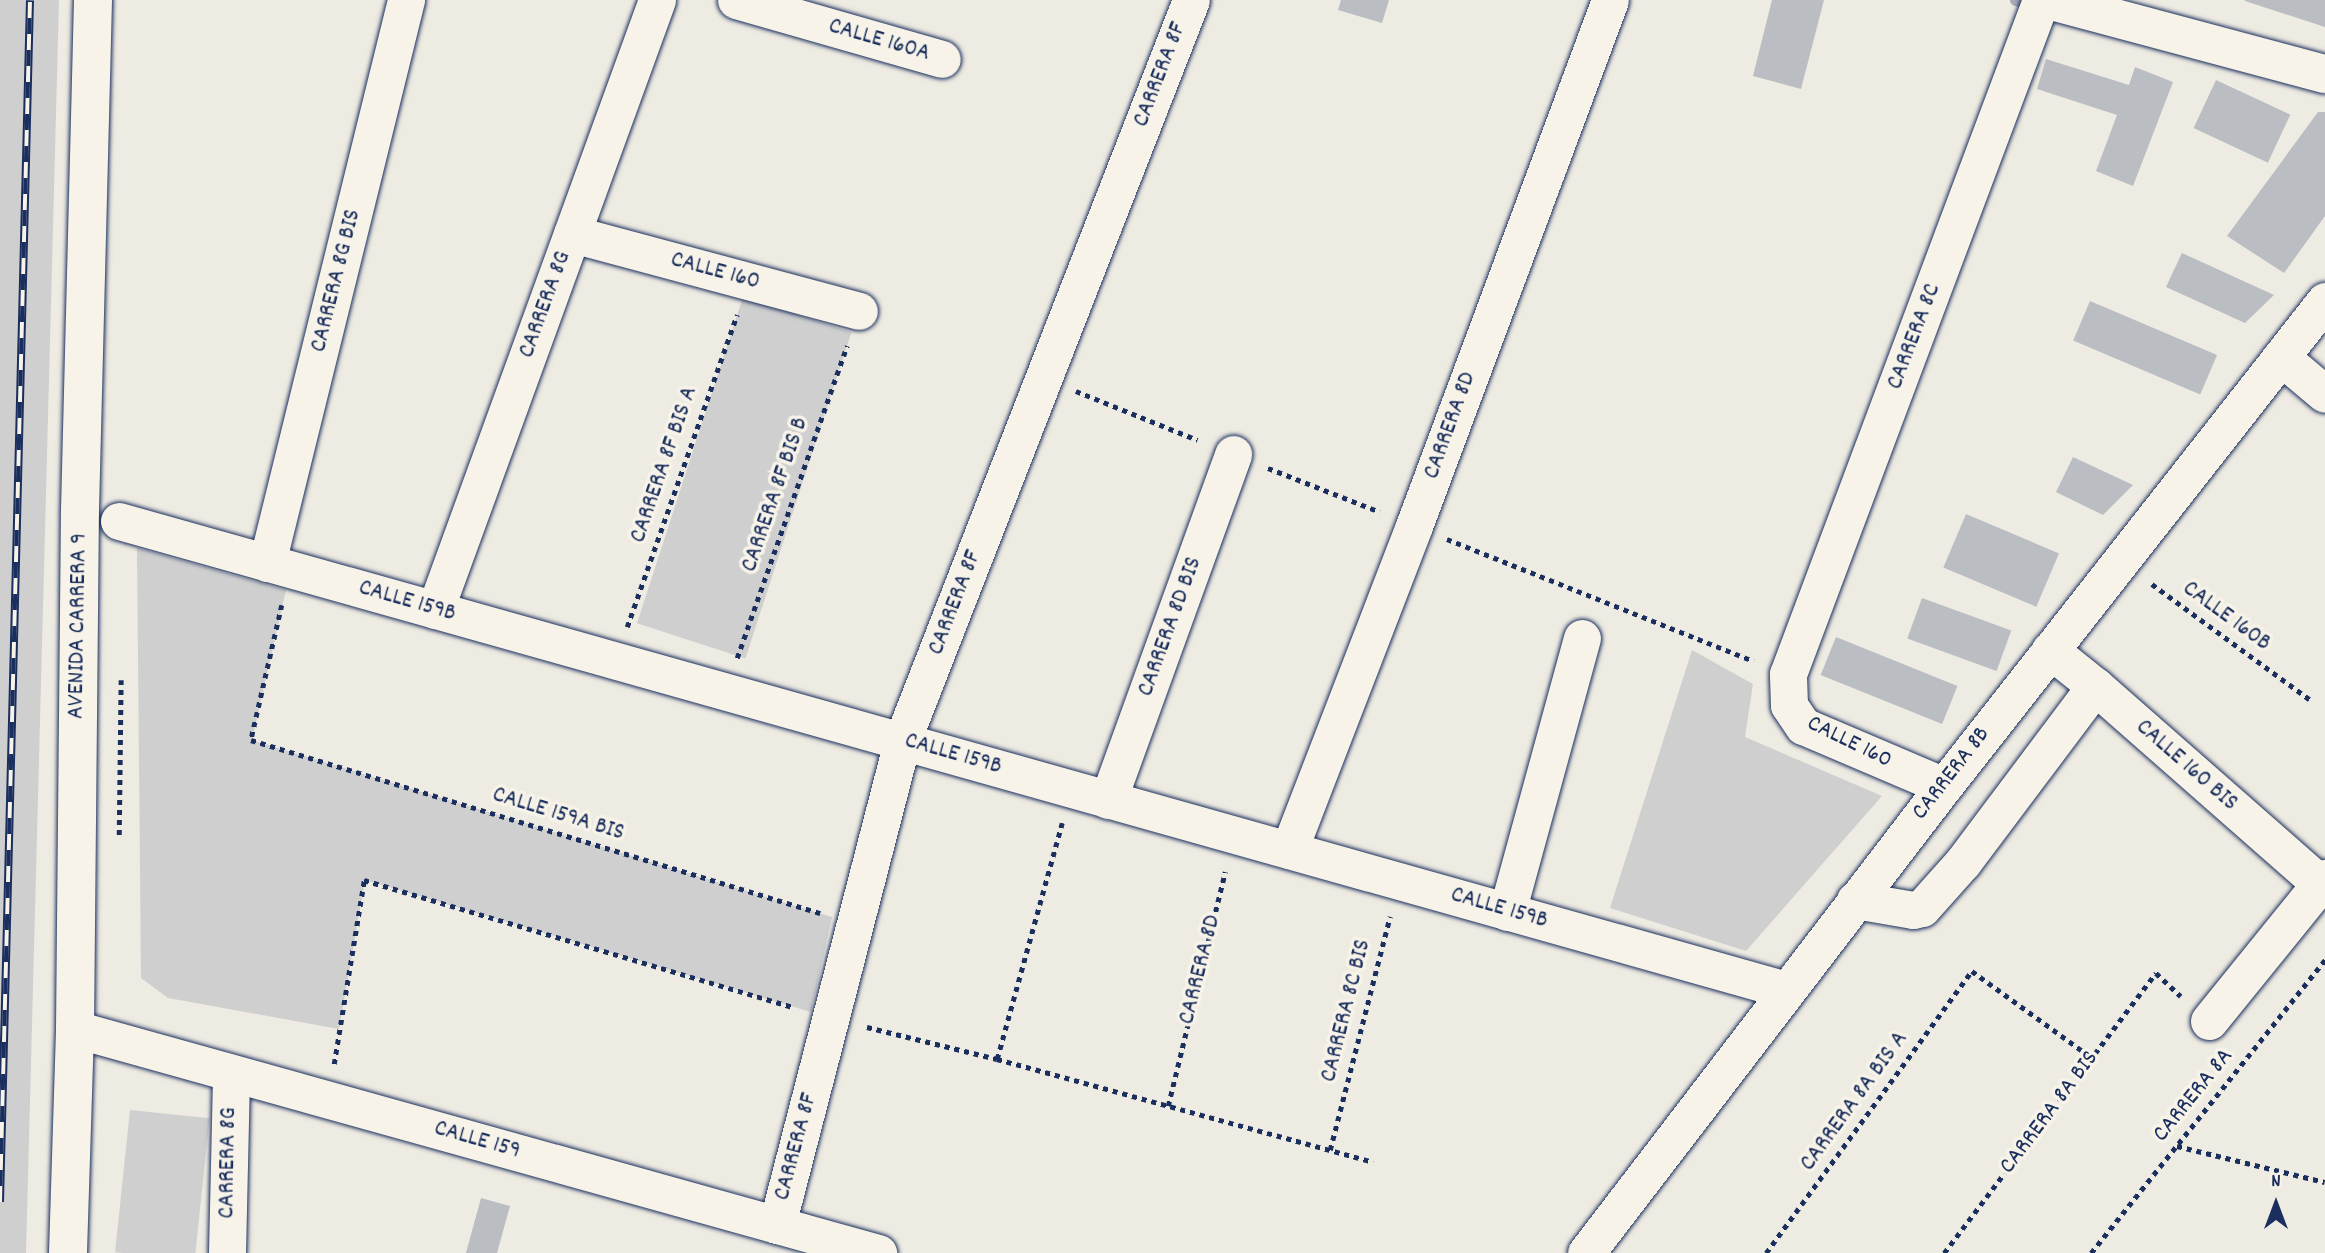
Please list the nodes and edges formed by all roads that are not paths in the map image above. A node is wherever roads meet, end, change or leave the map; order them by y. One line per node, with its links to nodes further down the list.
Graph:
1 (93, 0): 34 (main road, AVENIDA CARRERA 9)
2 (406, 0): 19 (street, CARRERA 8G BIS)
3 (657, 0): 12 (street, CARRERA 8G)
4 (736, 0): 10 (street, CALLE 160A)
5 (1191, 0): 25 (street, CARRERA 8F)
6 (1610, 0): 28 (street, CARRERA 8D)
7 (2041, 0): 23 (street, CARRERA 8C)
8 (2048, 0): 9 (main road)
9 (2129, 10): 11 (main road)
10 (942, 59)
11 (2325, 74)
12 (572, 234): 14 (street, CALLE 160); 20 (street, CARRERA 8G)
13 (2325, 301): 15 (street, CARRERA 8B)
14 (859, 311)
15 (2281, 357): 16 (street); 22 (street, CARRERA 8B)
16 (2325, 394)
17 (1233, 454): 27 (street, CARRERA 8D BIS)
18 (119, 522): 19 (street, CALLE 159B)
19 (279, 566): 20 (street, CALLE 159B)
20 (435, 610): 25 (street, CALLE 159B)
21 (1582, 638): 31 (street)
22 (2050, 650): 24 (street, CALLE 160 BIS); 26 (street, CARRERA 8B)
23 (1788, 674): 26 (street, CALLE 160)
24 (2095, 686): 29 (street, CALLE 160 BIS); 30 (street)
25 (902, 741): 27 (street, CALLE 159B); 36 (street, CARRERA 8F)
26 (1944, 786): 30 (street, CARRERA 8B)
27 (1108, 800): 28 (street, CALLE 159B)
28 (1289, 850): 31 (street, CALLE 159B)
29 (2323, 881): 33 (street)
30 (1855, 900): 32 (street, CARRERA 8B)
31 (1507, 912): 32 (street, CALLE 159B)
32 (1786, 990): 40 (street, CARRERA 8B)
33 (2208, 1020)
34 (75, 1029): 35 (street, CALLE 159); 37 (main road, AVENIDA CARRERA 9)
35 (231, 1073): 36 (street, CALLE 159); 38 (street, CARRERA 8G)
36 (777, 1225): 39 (street, CALLE 159)
37 (68, 1253)
38 (227, 1253)
39 (878, 1253)
40 (1586, 1253)

